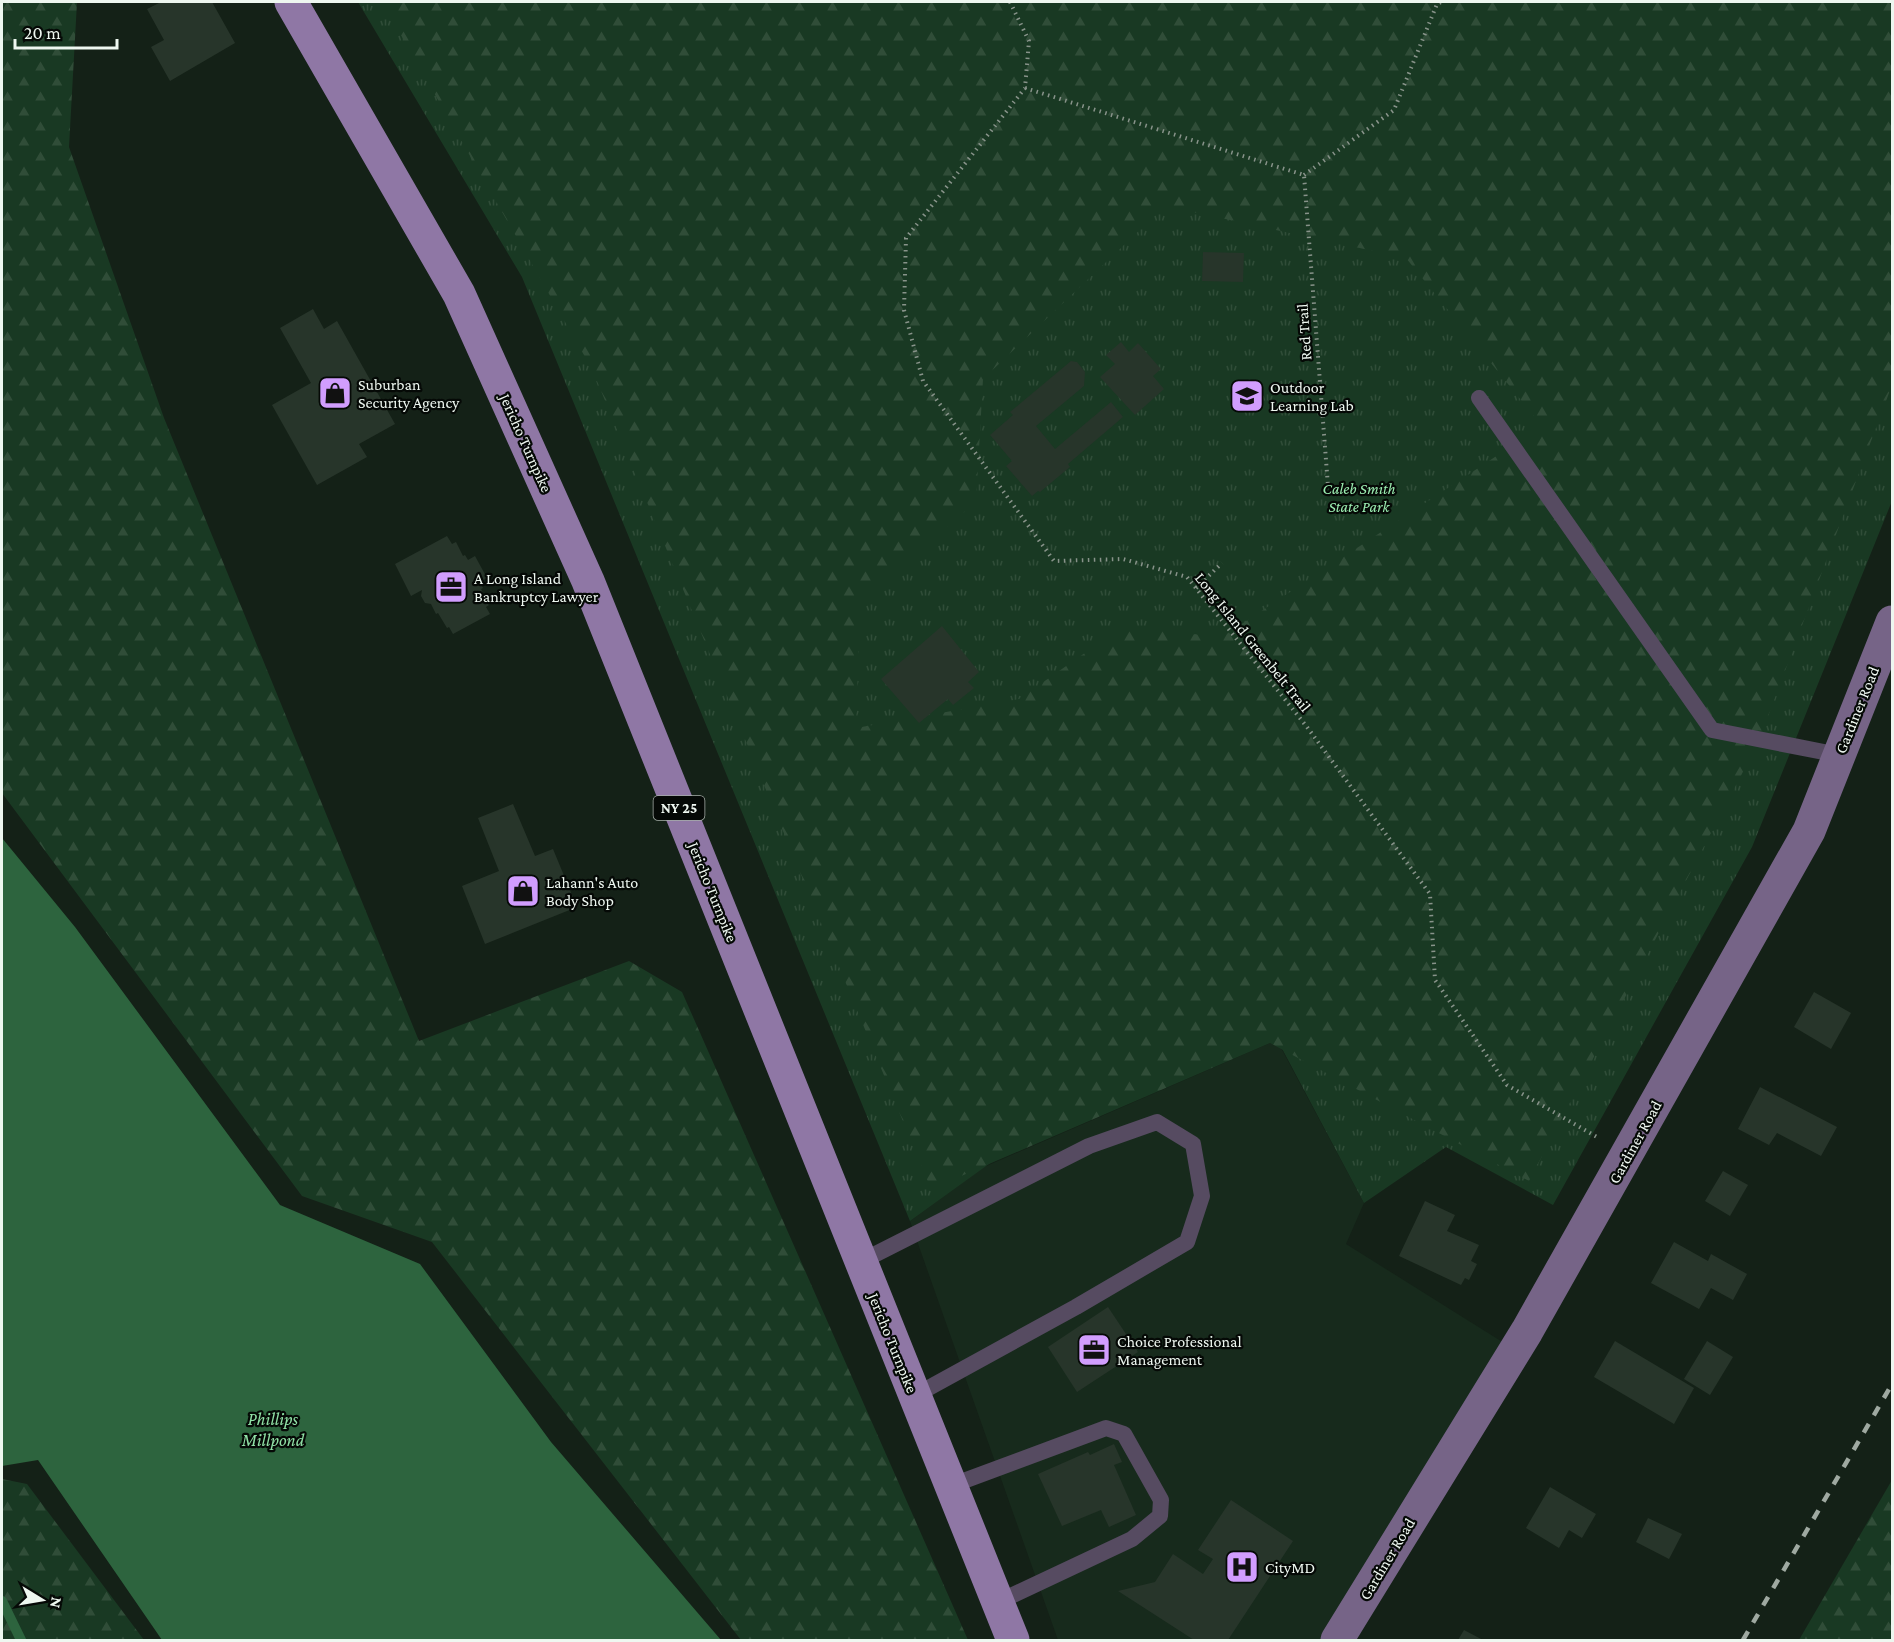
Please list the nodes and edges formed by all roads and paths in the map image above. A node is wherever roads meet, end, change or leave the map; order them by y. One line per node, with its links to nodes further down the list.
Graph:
1 (291, 2): 13 (main road, Jericho Turnpike / NY 25)
2 (1010, 2): 4 (path)
3 (1441, 2): 5 (path)
4 (1025, 88): 5 (path); 9 (path, Long Island Greenbelt Trail)
5 (1304, 176): 7 (path, Red Trail)
6 (1479, 398): 11 (lane)
7 (1328, 486)
8 (1222, 563): 9 (path)
9 (1196, 588): 12 (path, Long Island Greenbelt Trail)
10 (1893, 622): 11 (main road, Gardiner Road)
11 (1839, 755): 12 (main road, Gardiner Road)
12 (1628, 1154): 18 (main road, Gardiner Road)
13 (860, 1262): 14 (main road, Jericho Turnpike / NY 25); 14 (lane)
14 (914, 1396): 15 (main road, Jericho Turnpike / NY 25)
15 (950, 1486): 16 (main road, Jericho Turnpike / NY 25); 16 (lane)
16 (998, 1602): 17 (main road, Jericho Turnpike / NY 25)
17 (1013, 1641)
18 (1337, 1641)

